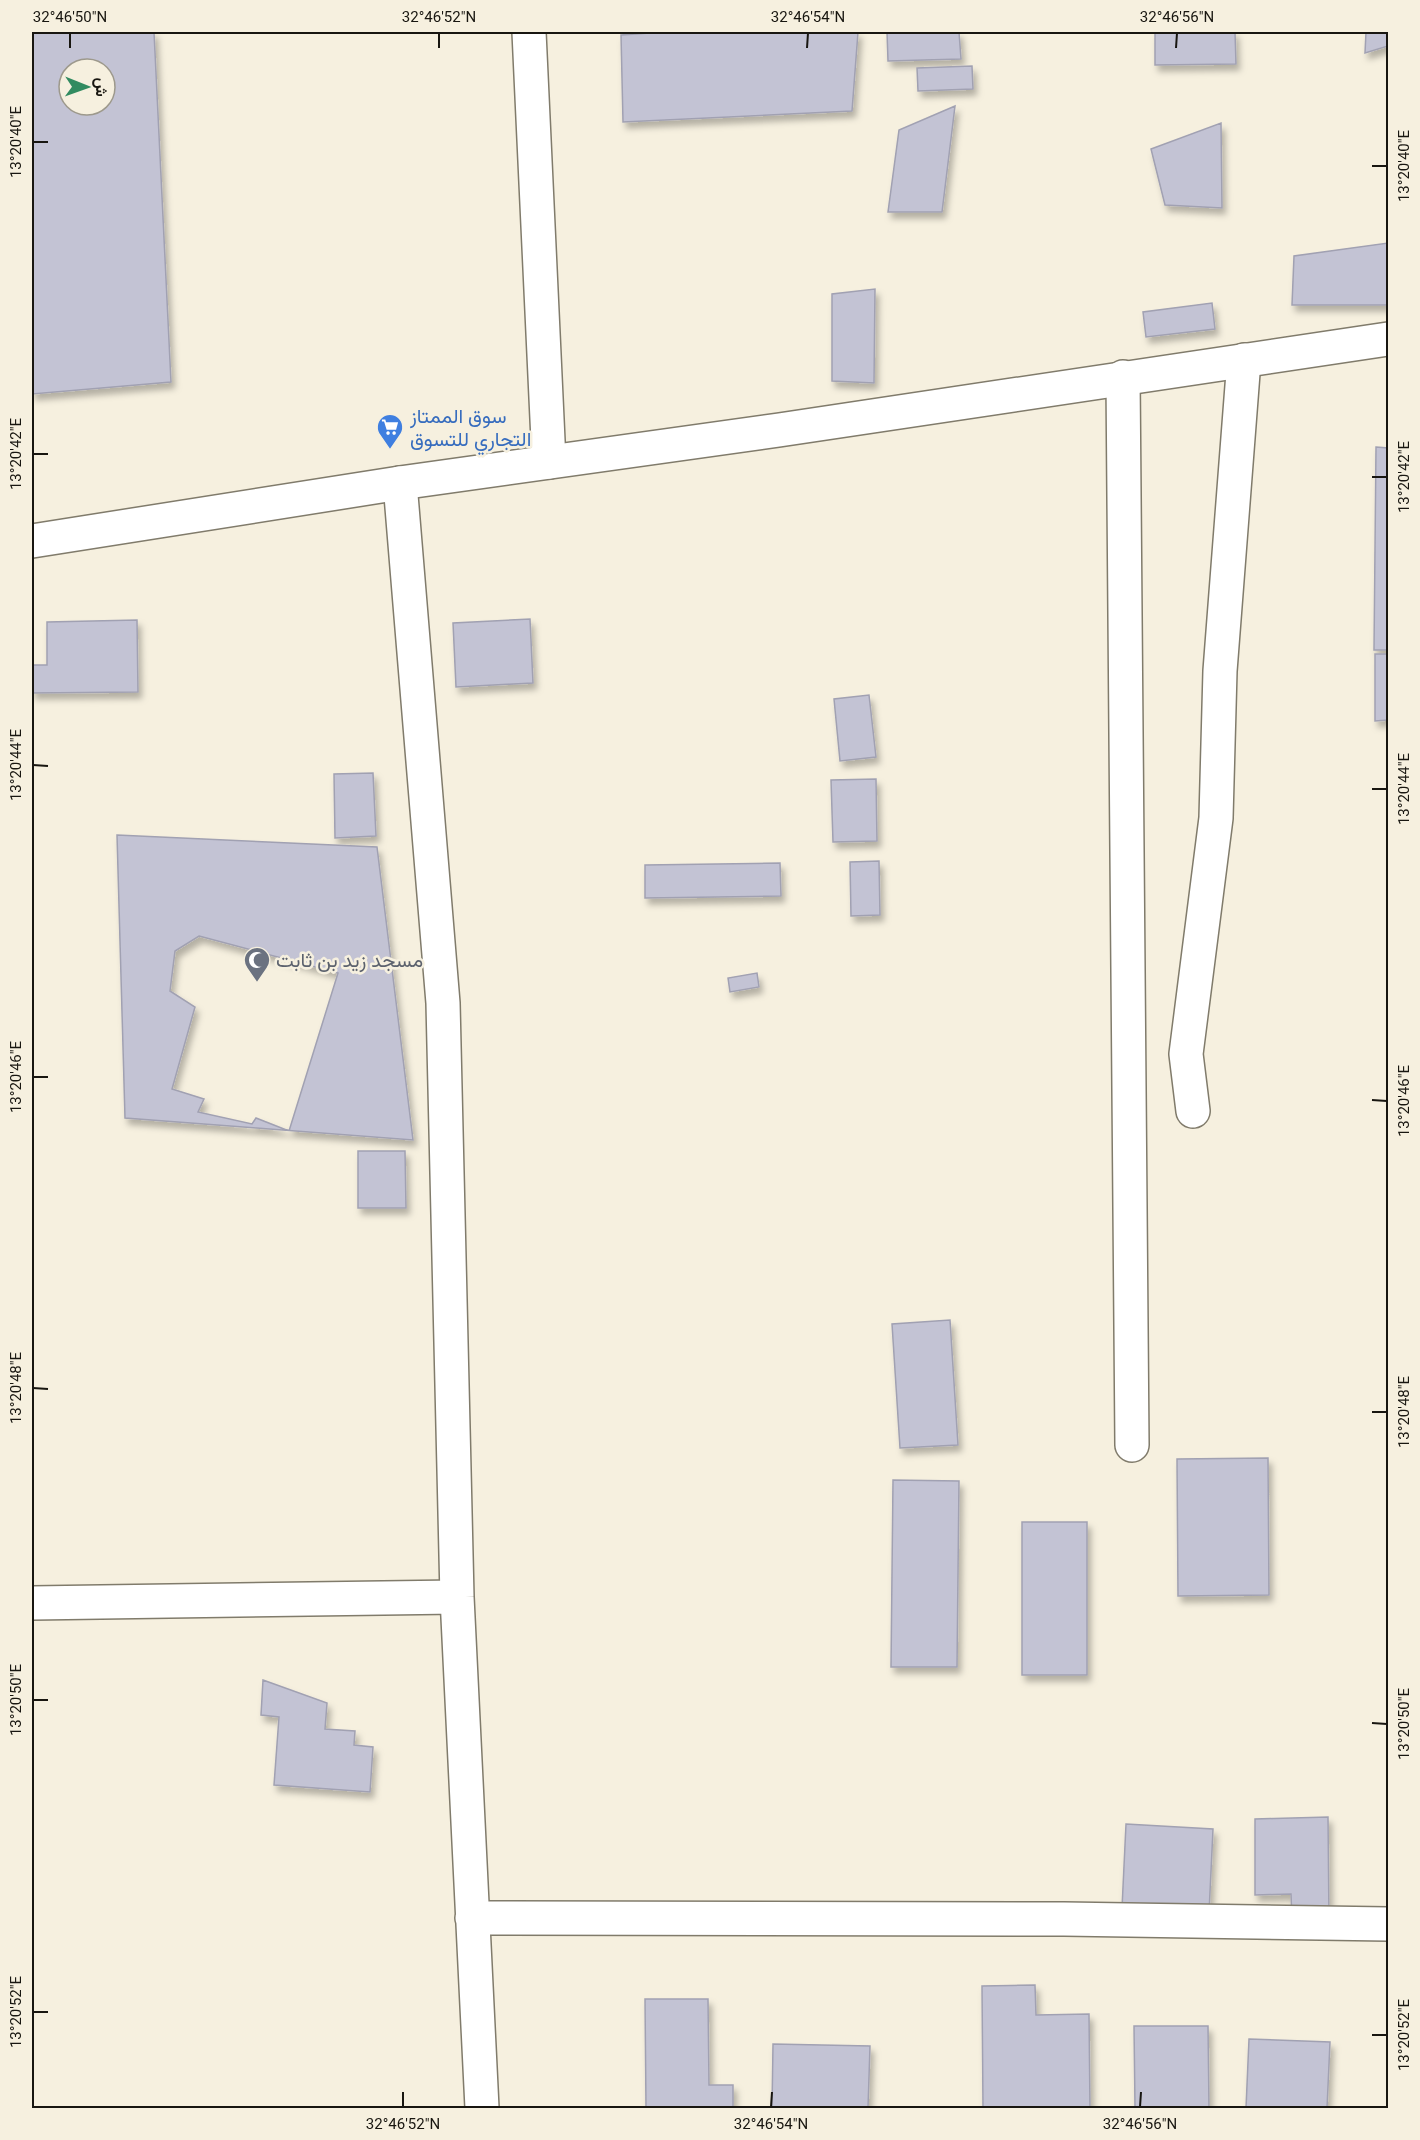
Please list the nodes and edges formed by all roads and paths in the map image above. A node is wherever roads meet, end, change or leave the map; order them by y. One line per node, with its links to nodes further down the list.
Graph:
1 (529, 32): 5 (street)
2 (1389, 339): 3 (street)
3 (1244, 360): 4 (street); 8 (street)
4 (1123, 377): 5 (street); 9 (street)
5 (549, 462): 6 (street)
6 (400, 483): 7 (street); 10 (street)
7 (32, 542)
8 (1193, 1111)
9 (1132, 1445)
10 (457, 1597): 11 (street); 12 (street)
11 (32, 1603)
12 (472, 1918): 13 (street); 14 (street)
13 (1389, 1924)
14 (482, 2109)

